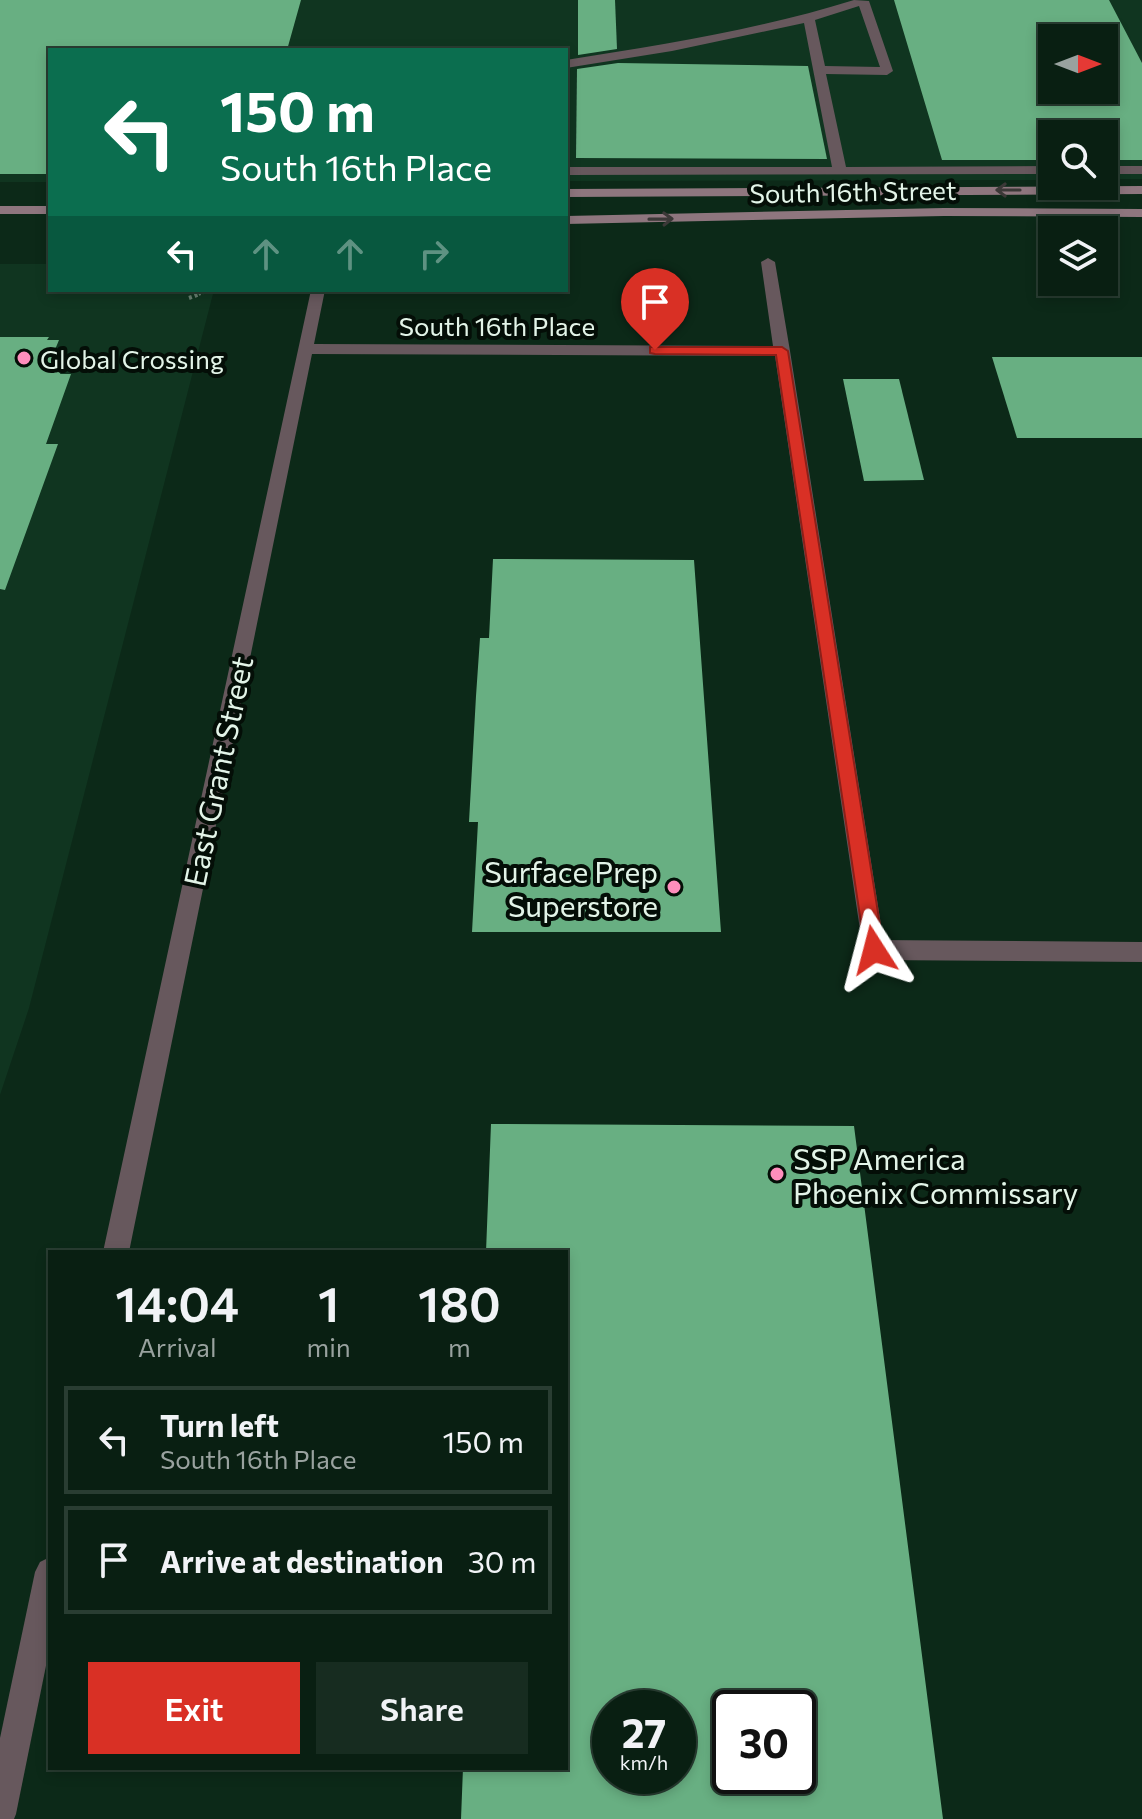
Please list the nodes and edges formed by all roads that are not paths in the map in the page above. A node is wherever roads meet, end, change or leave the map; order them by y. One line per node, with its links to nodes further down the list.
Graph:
1 (864, 1): 2 (street); 4 (street)
2 (809, 18): 3 (street); 4 (street)
3 (568, 64)
4 (819, 70): 9 (street)
5 (1038, 170): 9 (street)
6 (1118, 170): 7 (street)
7 (1142, 170)
8 (568, 171): 9 (street)
9 (840, 171)
10 (1142, 190): 11 (main road, South 16th Street, one-way to 11)
11 (568, 193)
12 (0, 210): 13 (main road)
13 (48, 210)
14 (1142, 213): 15 (main road, South 16th Street, one-way to 14)
15 (568, 220)
16 (768, 262): 19 (street)
17 (318, 292): 18 (street, East Grant Street)
18 (307, 349): 19 (street, South 16th Place); 21 (street, East Grant Street)
19 (782, 351): 20 (street)
20 (1142, 952)
21 (116, 1250)
22 (48, 1582): 23 (street)
23 (0, 1814)

